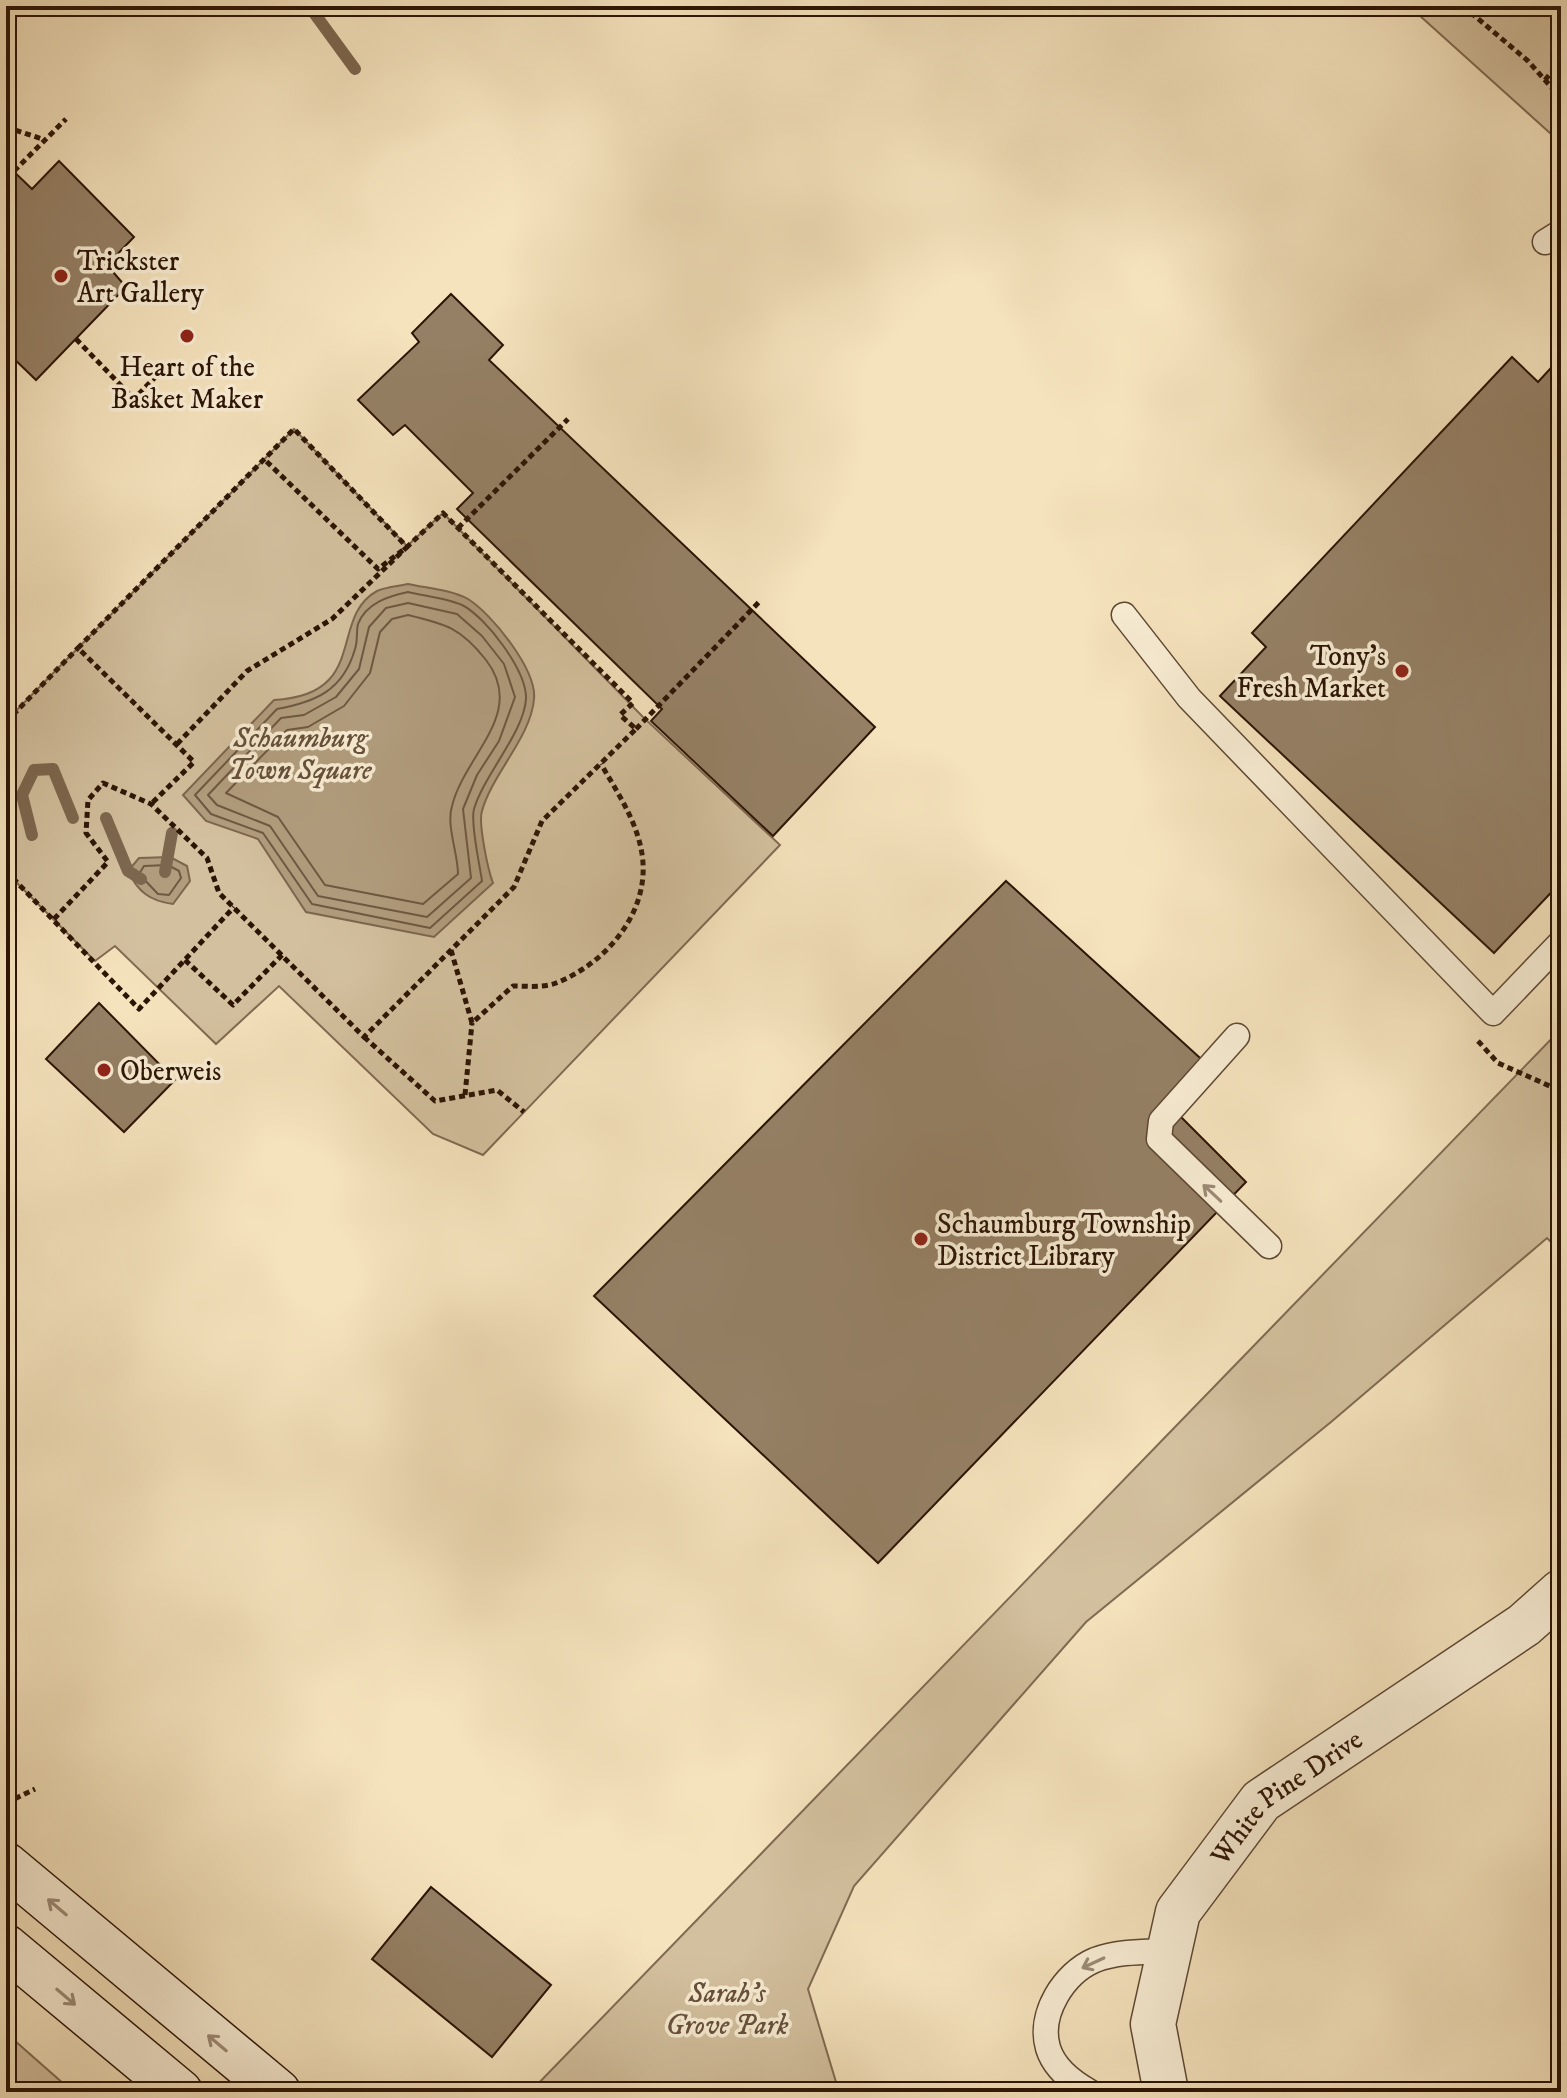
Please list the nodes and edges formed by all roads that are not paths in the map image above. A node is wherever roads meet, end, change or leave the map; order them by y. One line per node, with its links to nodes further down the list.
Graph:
1 (1124, 615): 2 (lane)
2 (1561, 942)
3 (1237, 1036): 4 (lane, one-way to 3)
4 (1269, 1246)
5 (1561, 1592): 8 (street, White Pine Drive)
6 (6, 1865): 10 (street, one-way to 6)
7 (6, 1947): 9 (street, one-way to 9)
8 (1169, 1951): 11 (lane, one-way to 11); 12 (street, White Pine Drive)
9 (180, 2092)
10 (278, 2092)
11 (1090, 2092)
12 (1166, 2092)

